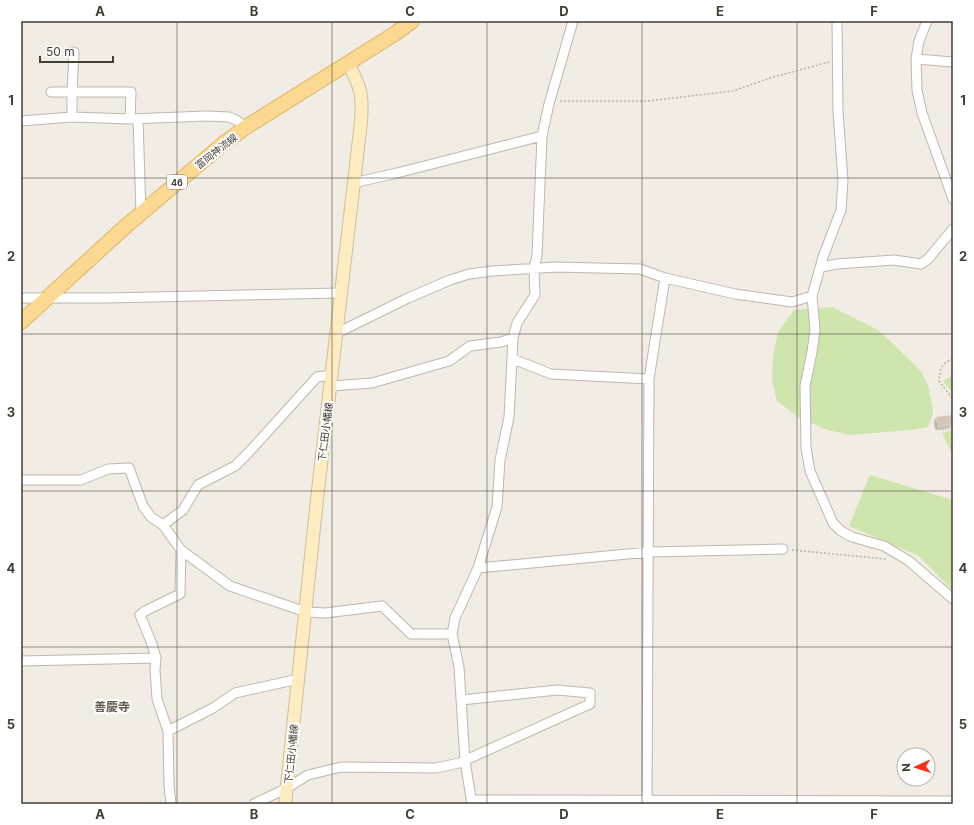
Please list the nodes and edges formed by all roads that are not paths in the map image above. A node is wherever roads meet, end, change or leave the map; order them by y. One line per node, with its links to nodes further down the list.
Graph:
1 (412, 21): 8 (main road, 富岡神流線 / 46)
2 (573, 21): 15 (street)
3 (837, 21): 20 (street)
4 (927, 21): 6 (street)
5 (74, 52): 10 (street)
6 (916, 59): 7 (street); 17 (street)
7 (953, 62)
8 (348, 63): 14 (main road, 富岡神流線 / 46); 16 (main road, 下仁田小幡線)
9 (51, 92): 10 (street)
10 (72, 92): 11 (street); 12 (street)
11 (72, 117): 12 (street); 13 (street)
12 (134, 119): 14 (street); 18 (street)
13 (21, 121)
14 (246, 127): 18 (main road, 富岡神流線 / 46)
15 (542, 136): 16 (street); 21 (street)
16 (353, 183): 23 (main road, 下仁田小幡線)
17 (953, 199)
18 (141, 214): 26 (main road, 富岡神流線 / 46)
19 (953, 229): 20 (street)
20 (821, 267): 24 (street)
21 (534, 268): 22 (street); 28 (street); 29 (street)
22 (665, 278): 24 (street); 31 (street)
23 (341, 293): 26 (street); 28 (main road, 下仁田小幡線)
24 (812, 296): 39 (street)
25 (21, 298): 26 (street)
26 (46, 298): 27 (main road, 富岡神流線 / 46)
27 (21, 322)
28 (337, 333): 32 (main road, 下仁田小幡線)
29 (513, 338): 30 (street); 32 (street)
30 (513, 359): 31 (street); 38 (street)
31 (649, 379): 37 (street)
32 (332, 380): 34 (street); 40 (main road, 下仁田小幡線)
33 (21, 480): 34 (street)
34 (163, 525): 35 (street)
35 (181, 550): 40 (street); 42 (street)
36 (783, 550): 37 (street)
37 (649, 552): 38 (street); 51 (street)
38 (478, 568): 41 (street)
39 (953, 599)
40 (306, 612): 41 (street); 44 (main road, 下仁田小幡線)
41 (452, 634): 45 (street)
42 (156, 658): 43 (street); 46 (street)
43 (21, 661)
44 (298, 679): 46 (street); 48 (main road, 下仁田小幡線)
45 (461, 700): 47 (street); 47 (street)
46 (168, 731): 52 (street)
47 (465, 761): 48 (street); 50 (street)
48 (287, 788): 53 (street); 54 (main road, 下仁田小幡線)
49 (953, 801): 51 (street)
50 (472, 802): 51 (street)
51 (647, 802)
52 (171, 804)
53 (254, 804)
54 (285, 804)

